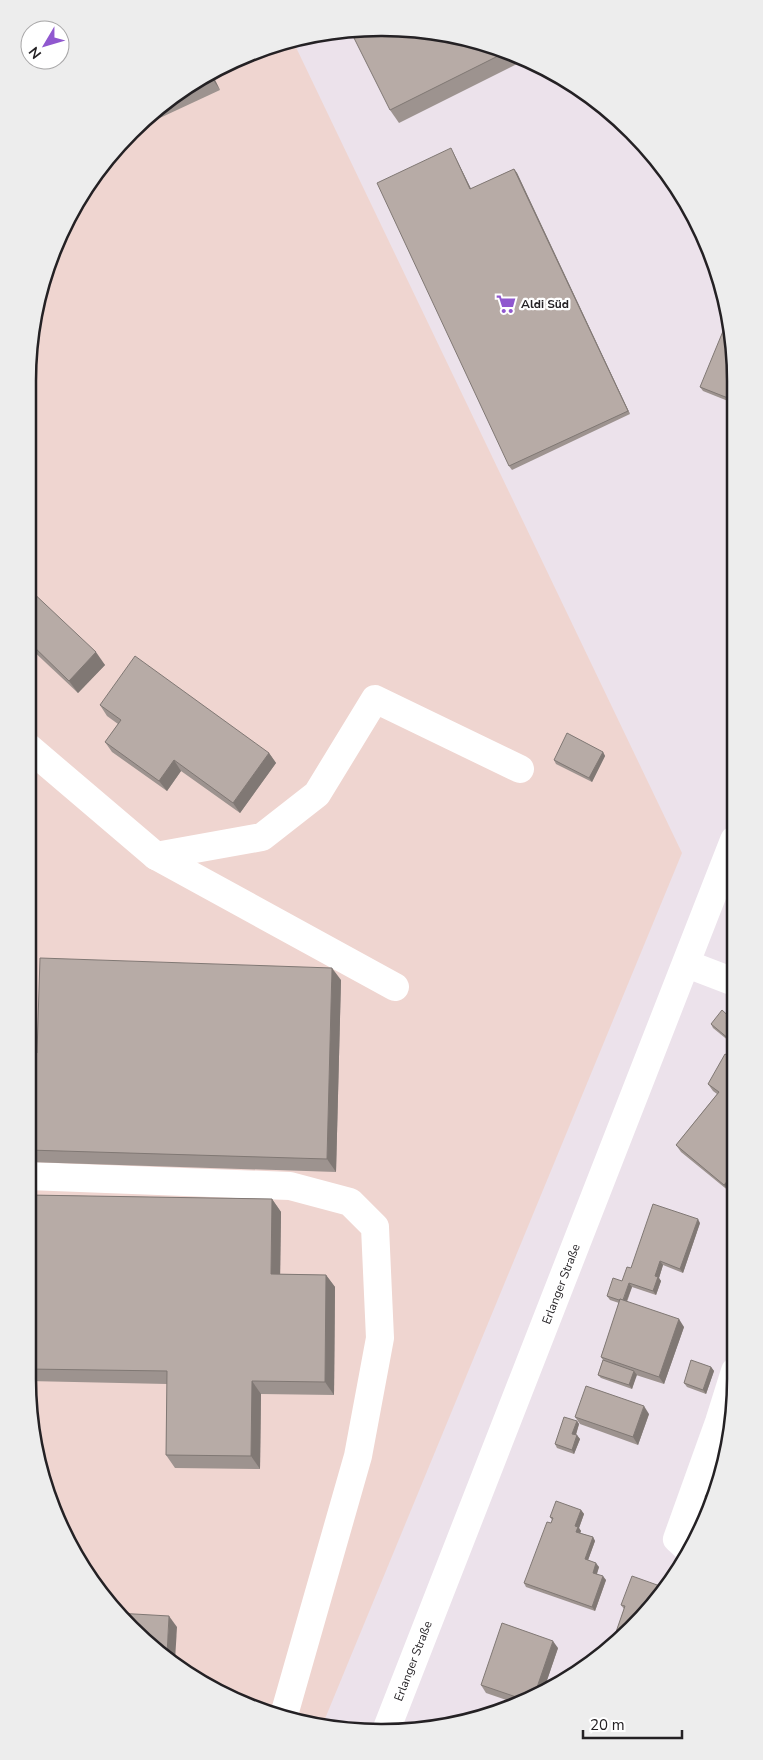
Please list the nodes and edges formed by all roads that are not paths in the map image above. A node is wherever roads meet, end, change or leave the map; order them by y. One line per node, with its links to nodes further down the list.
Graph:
1 (36, 754): 3 (main road)
2 (520, 769): 3 (main road)
3 (156, 856): 7 (main road)
4 (727, 858): 5 (main road, Erlanger Straße)
5 (687, 964): 6 (main road); 12 (main road, Erlanger Straße)
6 (727, 979)
7 (395, 987)
8 (36, 1176): 11 (main road)
9 (726, 1398): 10 (main road)
10 (683, 1545)
11 (285, 1710)
12 (389, 1724)

